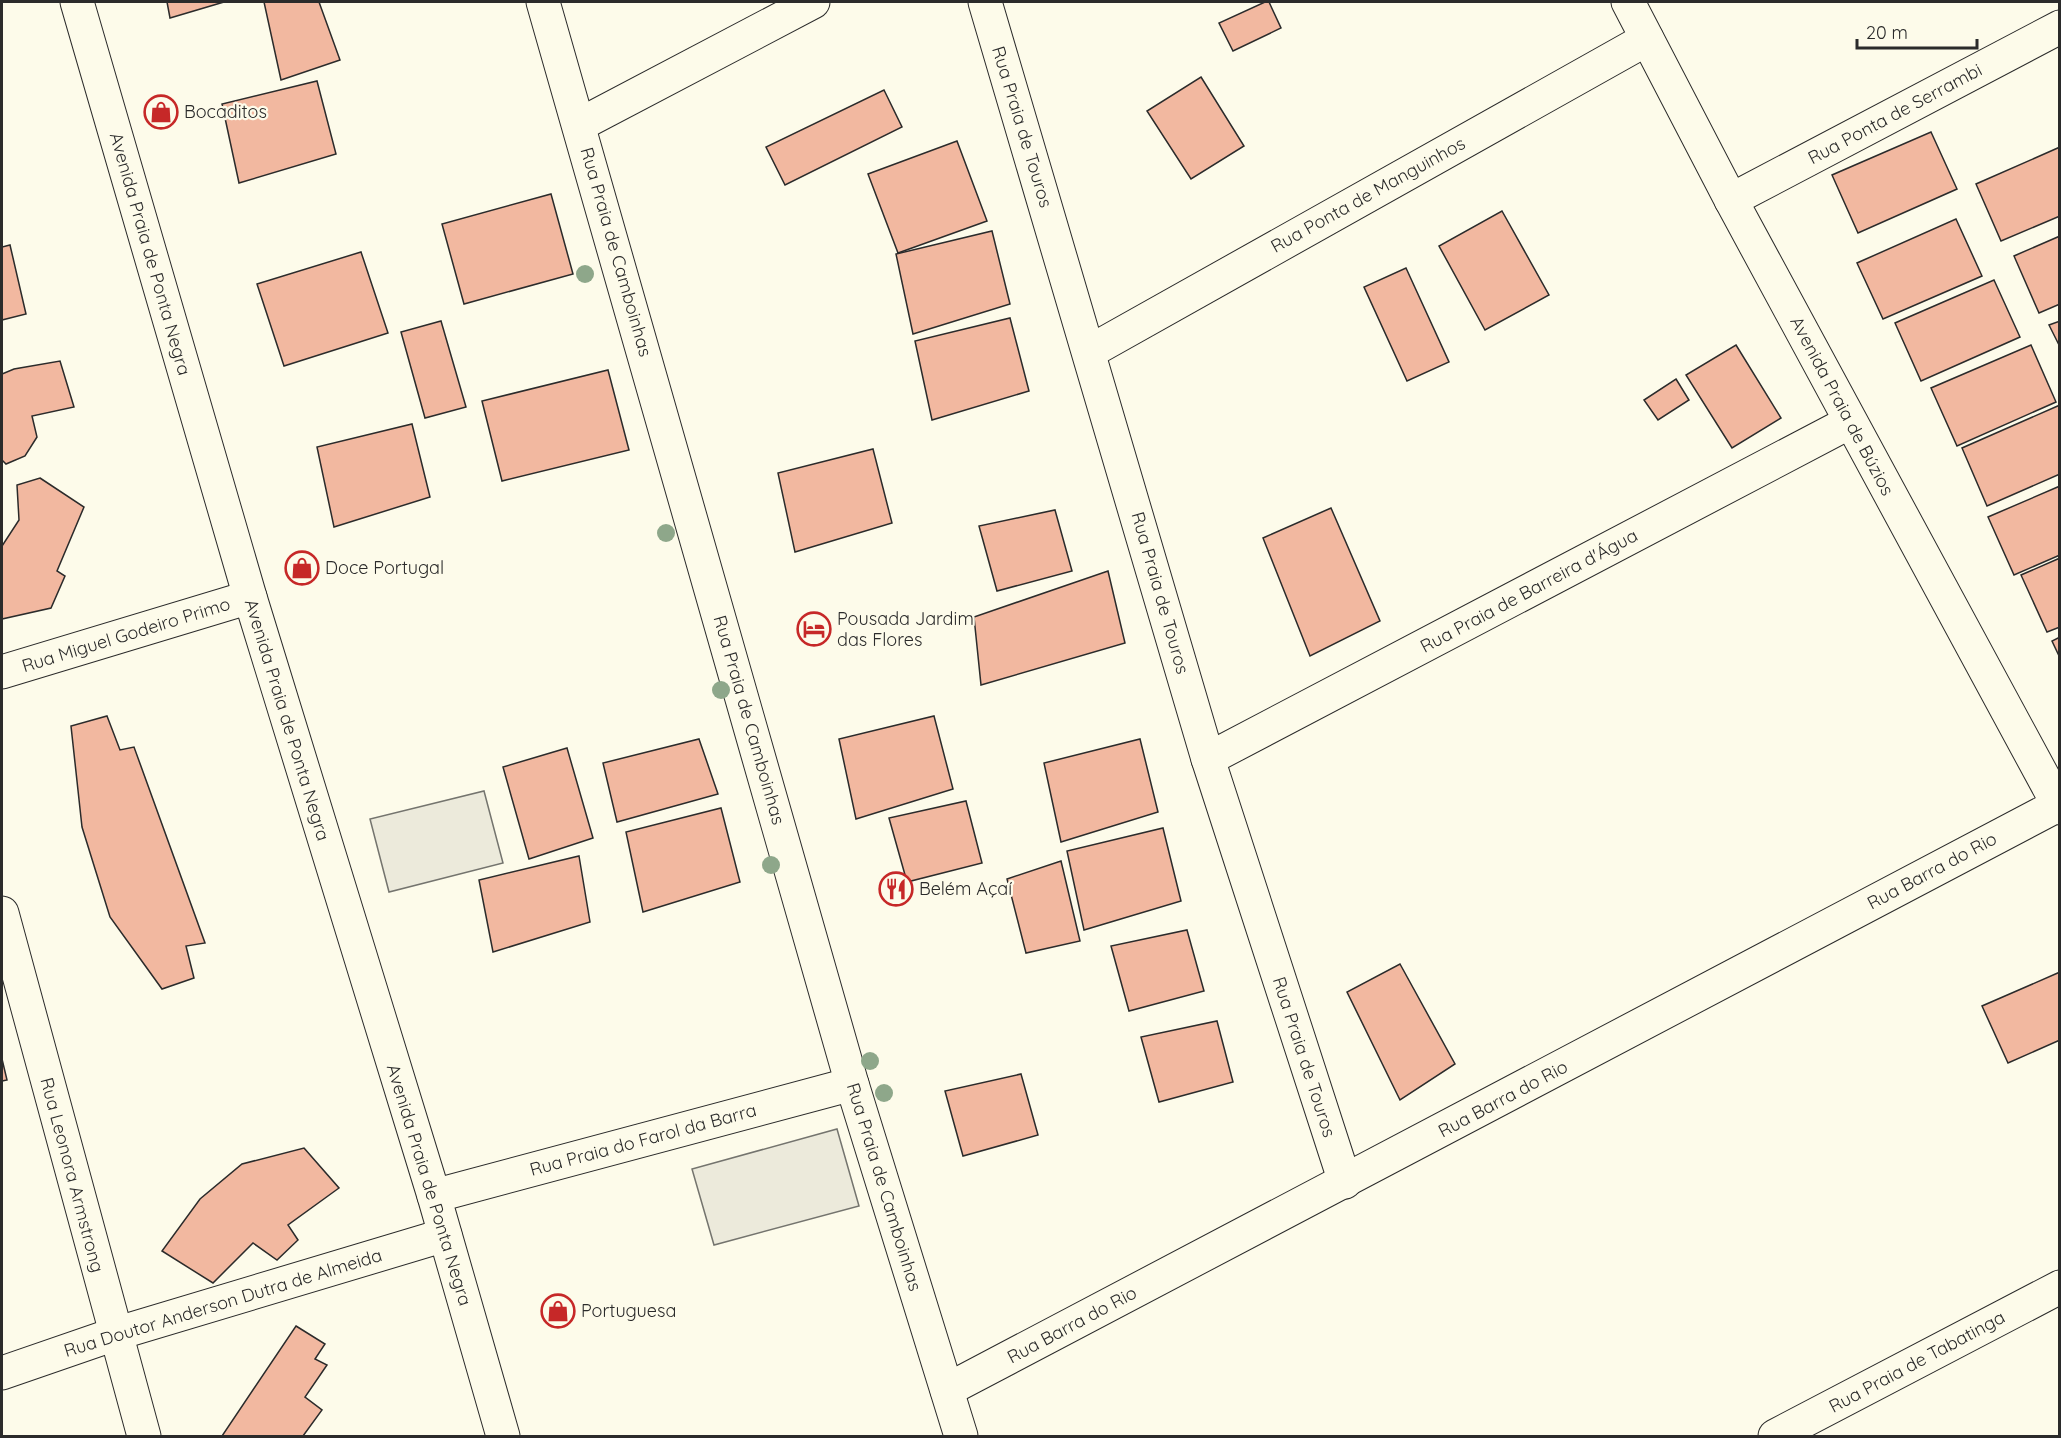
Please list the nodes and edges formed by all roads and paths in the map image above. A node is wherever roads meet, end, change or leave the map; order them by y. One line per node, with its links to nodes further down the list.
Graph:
1 (76, 2): 12 (street, Avenida Praia de Ponta Negra)
2 (543, 2): 8 (street, Rua Praia de Camboinhas)
3 (813, 2): 8 (street)
4 (985, 2): 10 (street, Rua Praia de Touros)
5 (1628, 2): 7 (street, Avenida Praia de Búzios)
6 (2060, 27): 9 (street, Rua Ponta de Serrambi)
7 (1647, 39): 9 (street, Avenida Praia de Búzios); 10 (street, Rua Ponta de Manguinhos)
8 (579, 125): 17 (street, Rua Praia de Camboinhas)
9 (1731, 200): 11 (street, Avenida Praia de Búzios)
10 (1089, 351): 14 (street, Rua Praia de Touros)
11 (1850, 422): 14 (street, Rua Praia de Barreira d'Água); 15 (street, Avenida Praia de Búzios)
12 (250, 597): 13 (street, Rua Miguel Godeiro Primo); 19 (street, Avenida Praia de Ponta Negra)
13 (2, 672)
14 (1208, 759): 18 (street, Rua Praia de Touros)
15 (2059, 807): 18 (street, Rua Barra do Rio)
16 (2, 913): 22 (street, Rua Leonora Armstrong)
17 (852, 1084): 19 (street, Rua Praia do Farol da Barra); 24 (street, Rua Praia de Camboinhas)
18 (1345, 1182): 24 (street, Rua Barra do Rio)
19 (434, 1196): 20 (street, Avenida Praia de Ponta Negra)
20 (445, 1235): 22 (street, Rua Doutor Anderson Dutra de Almeida); 26 (street, Avenida Praia de Ponta Negra)
21 (2060, 1287): 28 (street, Rua Praia de Tabatinga)
22 (115, 1334): 23 (street, Rua Doutor Anderson Dutra de Almeida); 25 (street, Rua Leonora Armstrong)
23 (2, 1373)
24 (947, 1390): 27 (street, Rua Praia de Camboinhas)
25 (144, 1437)
26 (503, 1437)
27 (961, 1437)
28 (1774, 1437)

